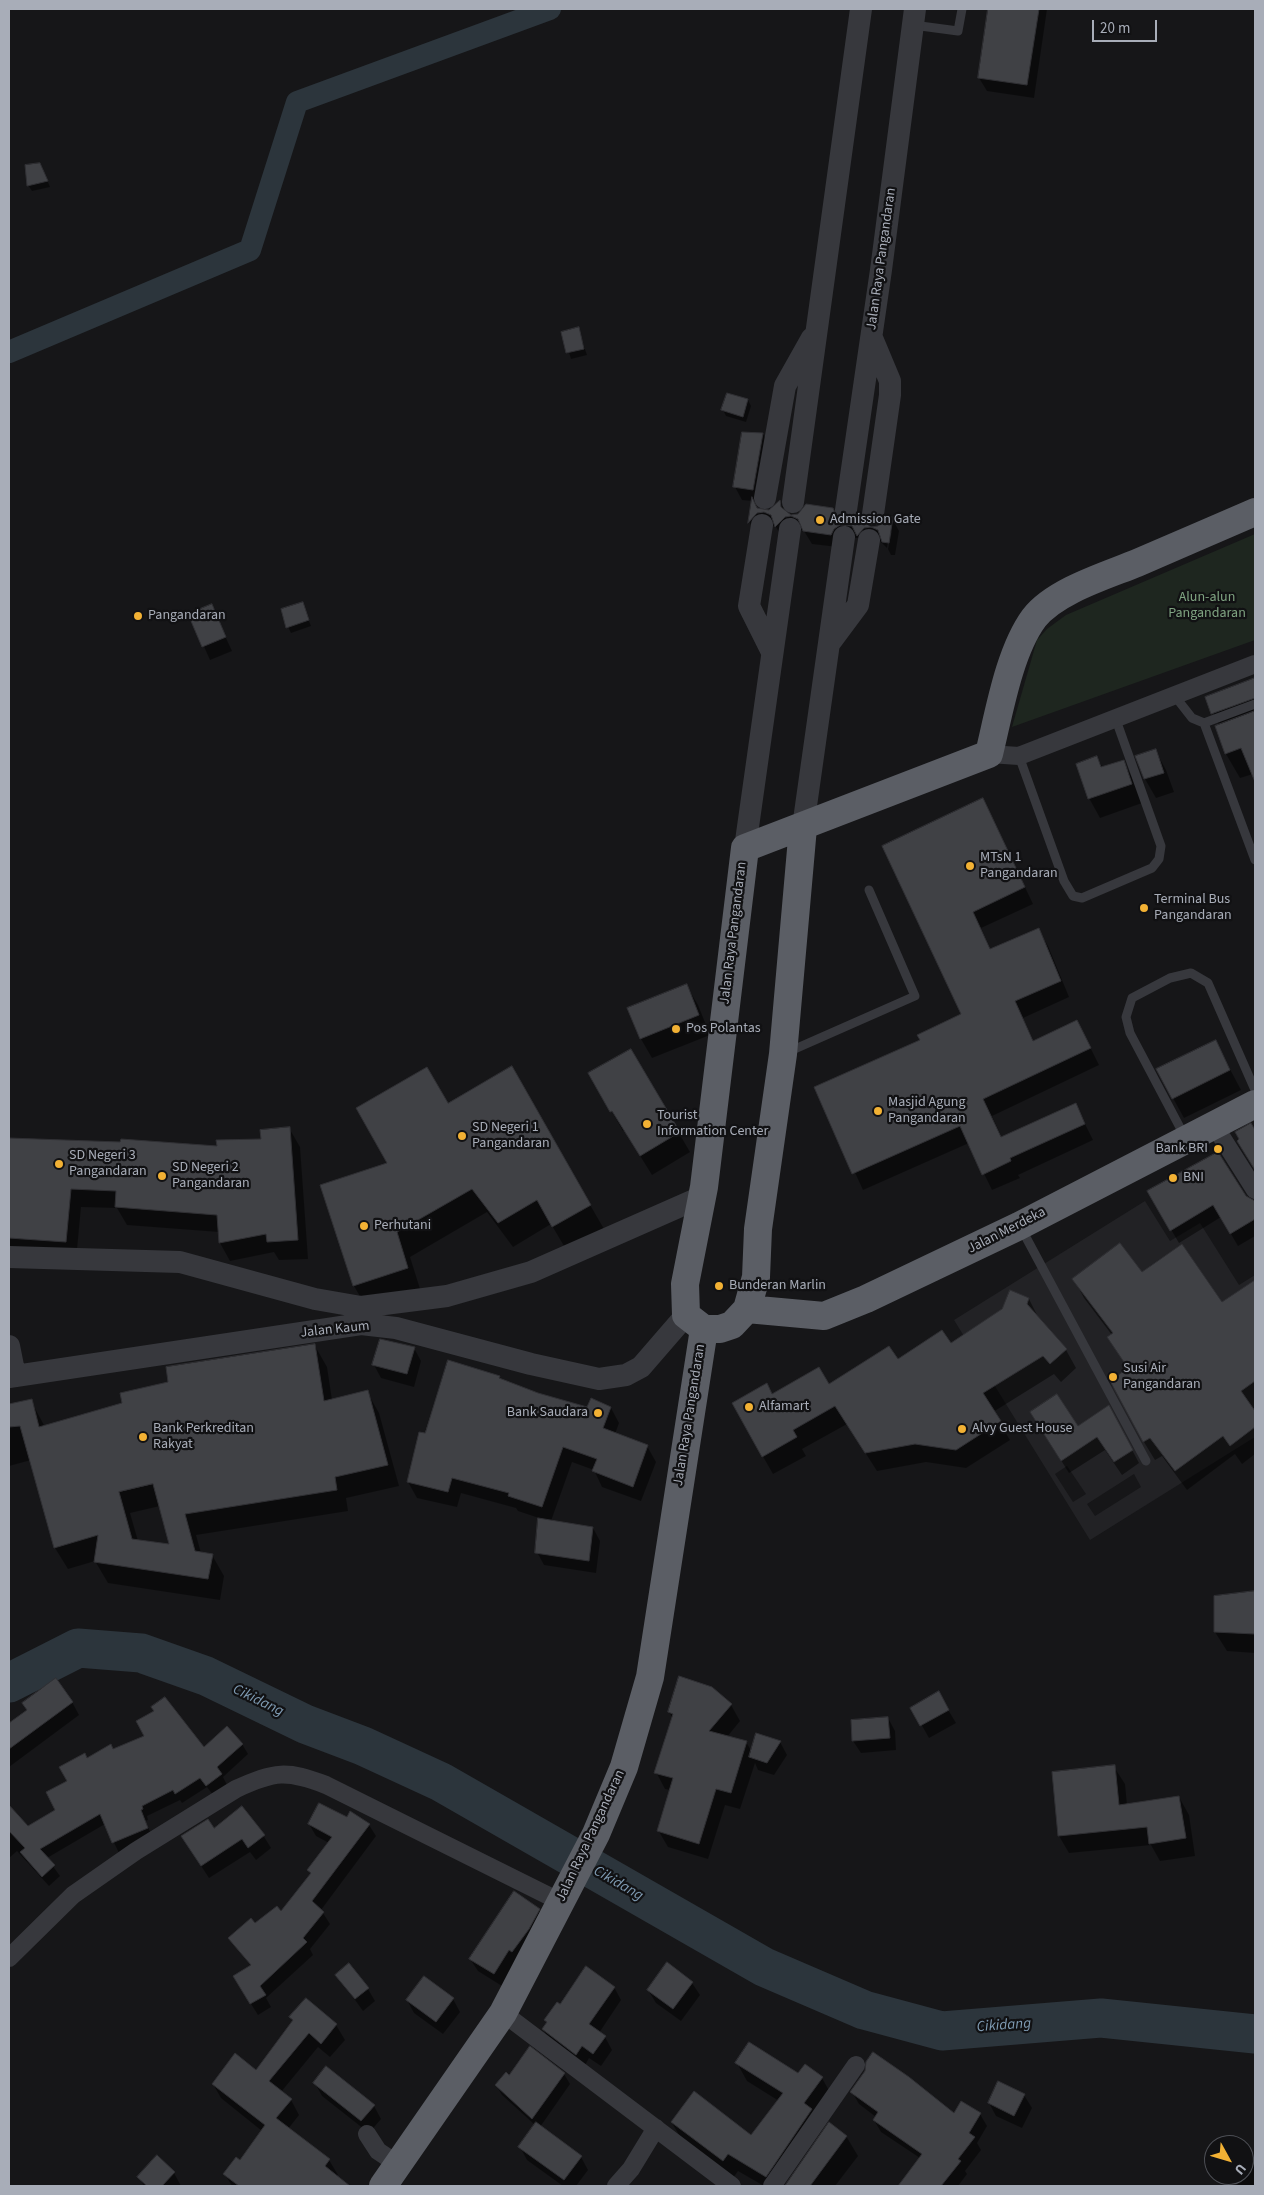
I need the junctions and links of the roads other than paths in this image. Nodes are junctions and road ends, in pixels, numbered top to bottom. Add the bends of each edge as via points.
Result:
1 (861, 9) edge
2 (962, 9) edge
3 (914, 17) edge
4 (816, 332) junction
5 (872, 337) junction
6 (765, 498) dead end
7 (793, 502) dead end
8 (846, 510) dead end
9 (1255, 512) edge
10 (873, 514) dead end
11 (762, 525) dead end
12 (790, 529) dead end
13 (844, 537) dead end
14 (869, 540) dead end
15 (828, 646) junction
16 (772, 652) junction
17 (1255, 664) edge
18 (1174, 694) junction
19 (1255, 704) edge
20 (1115, 717) junction
21 (1204, 723) junction
22 (989, 754) junction
23 (1019, 756) junction
24 (803, 827) junction
25 (745, 848) junction
26 (1255, 860) edge
27 (869, 890) dead end
28 (783, 1054) junction
29 (1255, 1090) edge
30 (1255, 1104) edge
31 (1214, 1125) junction
32 (1186, 1140) junction
33 (1255, 1190) edge
34 (702, 1197) junction
35 (1019, 1226) junction
36 (9, 1257) edge
37 (747, 1309) junction
38 (695, 1322) junction
39 (9, 1346) edge
40 (12, 1376) edge
41 (1146, 1461) dead end
42 (565, 1894) junction
43 (9, 1958) edge
44 (503, 2013) junction
45 (856, 2065) dead end
46 (656, 2128) junction
47 (367, 2134) dead end
48 (391, 2175) edge
49 (616, 2186) edge
50 (732, 2186) edge
51 (772, 2186) edge

1 - 4 street
2 - 3 lane via 958,31
3 - 5 street, Jalan Raya Pangandaran
4 - 6 street via 787,379
4 - 7 street
5 - 8 street, Jalan Raya Pangandaran
5 - 10 street via 890,381
9 - 22 highway via 1088,583 1042,610 1021,642 1006,683
11 - 16 street via 749,606
12 - 16 street, Jalan Raya Pangandaran
13 - 15 street
14 - 15 street via 858,605
15 - 24 street
16 - 25 street, Jalan Raya Pangandaran
17 - 18 street
18 - 20 street
18 - 21 lane via 1192,718
19 - 21 lane
20 - 23 street
20 - 23 lane via 1160,846 1159,859 1152,868 1082,898 1073,896 1064,881
21 - 26 lane
22 - 23 street
22 - 24 highway
24 - 25 highway
24 - 28 highway
25 - 34 highway, Jalan Raya Pangandaran
27 - 28 lane via 914,996
28 - 37 highway via 758,1229 756,1277
29 - 32 lane via 1208,984 1191,973 1170,978 1132,998 1126,1017 1130,1034
30 - 31 highway, Jalan Merdeka
31 - 32 highway, Jalan Merdeka
31 - 33 street
32 - 35 highway, Jalan Merdeka
34 - 36 street, Jalan Kaum via 531,1272 446,1296 360,1307 315,1299 180,1262
34 - 38 highway, Jalan Raya Pangandaran via 685,1284
35 - 37 highway, Jalan Merdeka via 874,1296 824,1316
35 - 41 lane
37 - 38 highway via 732,1325 720,1329
38 - 40 street, Jalan Kaum via 641,1367 626,1375 599,1379 396,1328 361,1324
38 - 42 highway, Jalan Raya Pangandaran via 650,1677 624,1767 596,1834
39 - 40 street, Jalan Kaum
42 - 43 street via 326,1785 301,1776 279,1774 236,1789 101,1875 47,1918
42 - 44 highway, Jalan Raya Pangandaran
44 - 46 street
44 - 48 highway, Jalan Raya Pangandaran
45 - 51 street
46 - 49 street via 631,2169
46 - 50 street
47 - 48 street

